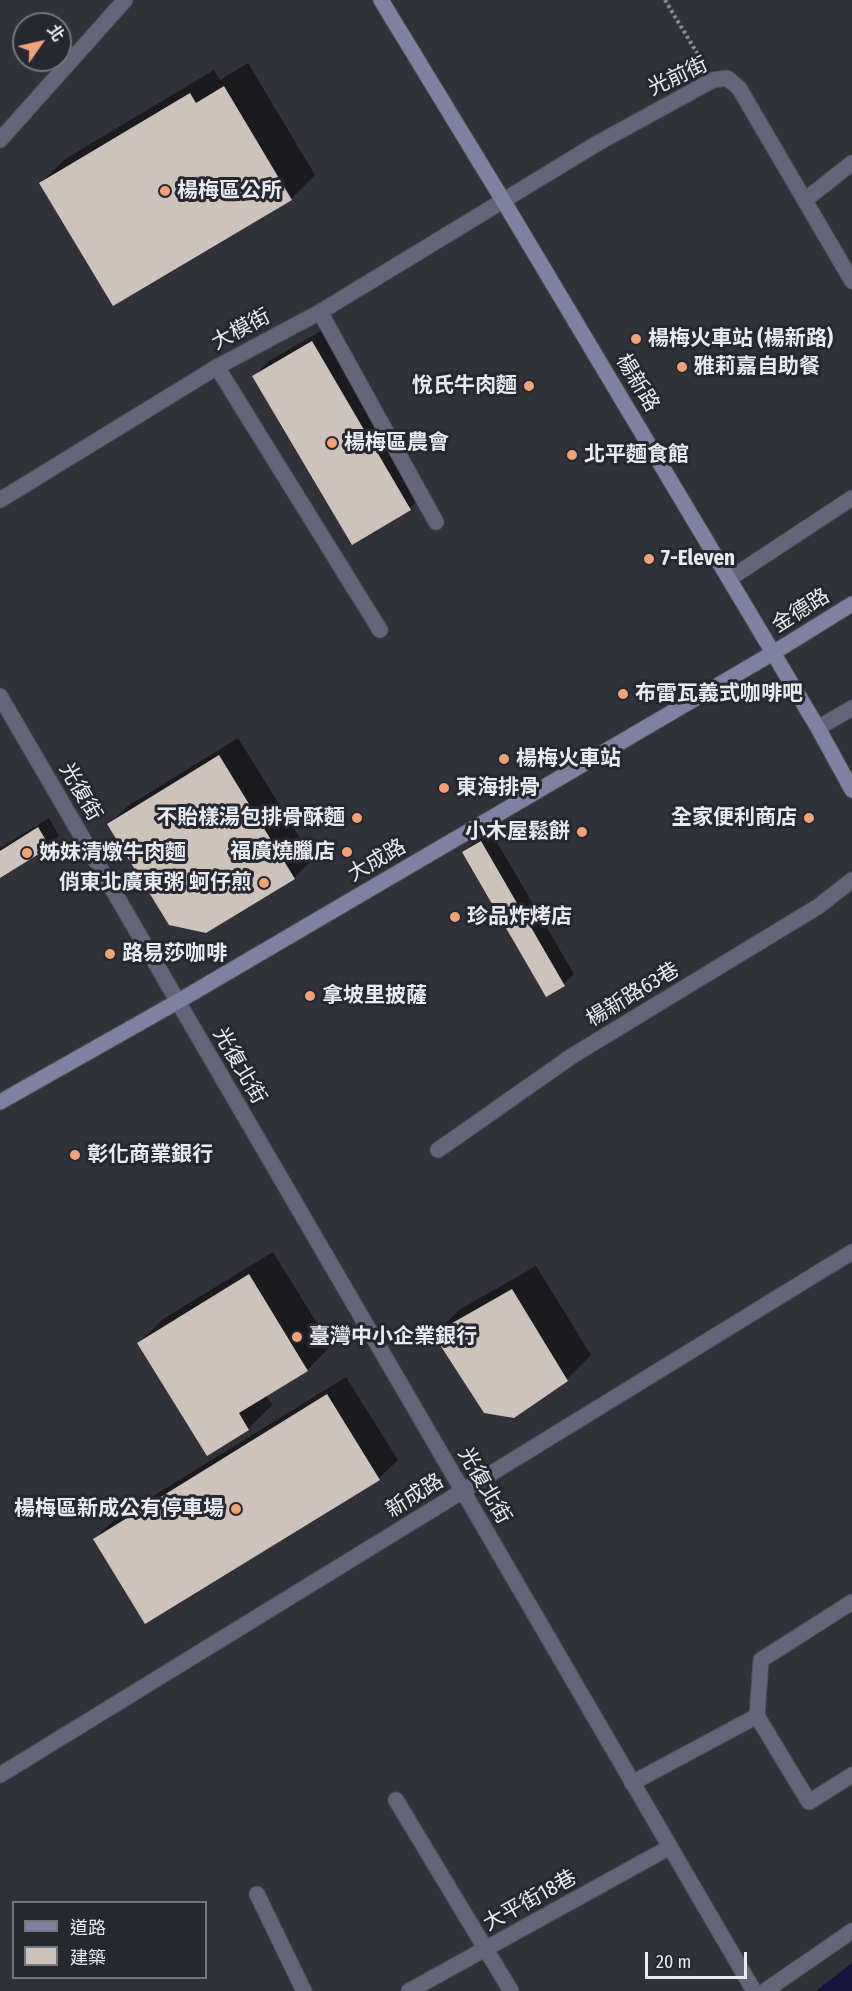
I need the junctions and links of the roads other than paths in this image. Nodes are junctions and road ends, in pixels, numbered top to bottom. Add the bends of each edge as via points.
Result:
1 (125, 0) edge
2 (381, 0) edge
3 (0, 140) edge
4 (852, 164) edge
5 (805, 200) junction
6 (504, 202) junction
7 (852, 281) edge
8 (320, 312) junction
9 (218, 367) junction
10 (852, 498) edge
11 (0, 500) edge
12 (436, 522) dead end
13 (729, 579) junction
14 (852, 604) edge
15 (380, 630) dead end
16 (773, 653) junction
17 (0, 696) edge
18 (852, 708) edge
19 (818, 728) junction
20 (852, 790) edge
21 (852, 880) edge
22 (177, 1002) junction
23 (0, 1102) edge
24 (438, 1150) dead end
25 (852, 1252) edge
26 (463, 1491) junction
27 (852, 1602) edge
28 (757, 1716) junction
29 (0, 1775) edge
30 (852, 1775) edge
31 (632, 1783) junction
32 (396, 1800) dead end
33 (670, 1847) junction
34 (257, 1894) dead end
35 (852, 1931) edge
36 (485, 1949) junction
37 (304, 1991) edge
38 (409, 1991) edge
39 (511, 1991) edge
40 (754, 1991) edge
41 (765, 1991) edge

1 - 3 street
2 - 6 main road, 楊新路
4 - 5 street
5 - 6 street, 光前街 via 739,88 727,78 713,80 598,143
5 - 7 street, 光前街
6 - 8 street, 大模街
6 - 13 main road, 楊新路
8 - 9 street, 大模街
8 - 12 street
9 - 11 street, 大模街
9 - 15 street
10 - 13 street
13 - 16 main road, 楊新路
14 - 16 main road, 金德路
16 - 19 main road, 楊新路
16 - 22 main road, 大成路
17 - 22 street, 光復街
18 - 19 street
19 - 20 main road, 楊新路
21 - 24 street, 楊新路63巷 via 819,906 572,1056
22 - 23 main road, 大成路
22 - 26 street, 光復北街
25 - 26 street, 新成路
26 - 29 street, 新成路
26 - 31 street, 光復北街
27 - 28 street via 761,1660
28 - 30 street via 809,1802
28 - 31 street
31 - 33 street, 光復北街
32 - 36 street
33 - 36 street, 大平街18巷
33 - 40 street, 光復北街
34 - 37 street
35 - 41 street
36 - 38 street, 大平街18巷
36 - 39 street

